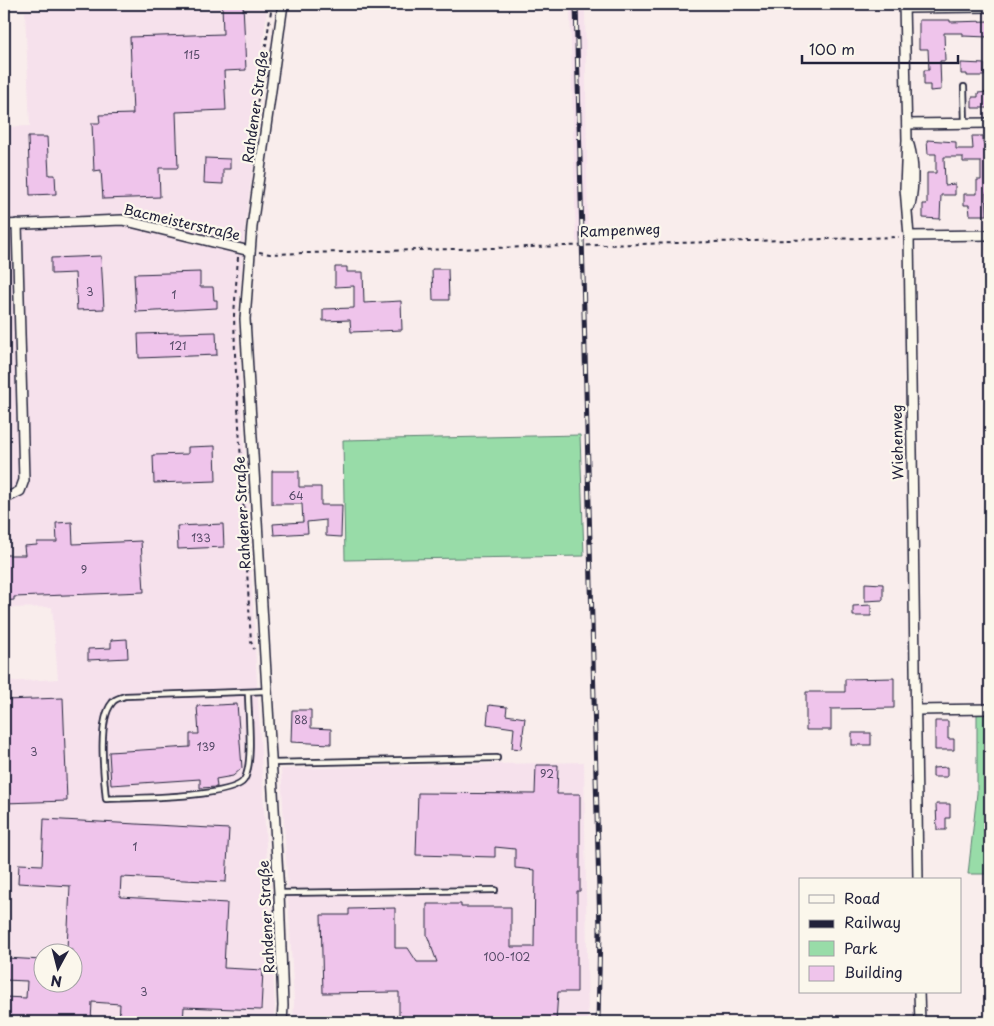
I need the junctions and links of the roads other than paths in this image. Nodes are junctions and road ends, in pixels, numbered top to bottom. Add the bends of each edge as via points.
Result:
1 (283, 4) edge
2 (904, 6) edge
3 (990, 7) edge
4 (964, 87) dead end
5 (965, 123) junction
6 (990, 123) edge
7 (907, 124) junction
8 (17, 224) junction
9 (4, 225) edge
10 (990, 235) edge
11 (909, 236) junction
12 (250, 251) junction
13 (4, 497) edge
14 (266, 691) junction
15 (248, 692) junction
16 (990, 709) edge
17 (916, 710) junction
18 (497, 758) dead end
19 (270, 763) junction
20 (918, 878) edge
21 (495, 890) dead end
22 (279, 893) junction
23 (919, 994) edge
24 (282, 1022) edge
25 (920, 1022) edge

1 - 12 street, Rahdener Straße
2 - 3 street
2 - 7 street
4 - 5 lane
5 - 6 street
5 - 7 street
7 - 11 street, Wiehenweg via 914,188 908,214
8 - 9 street, Bacmeisterstraße
8 - 12 street, Bacmeisterstraße via 122,220
8 - 13 street via 24,480 20,491
10 - 11 street
11 - 17 street, Wiehenweg
12 - 14 street, Rahdener Straße via 245,318
14 - 15 lane
14 - 19 street, Rahdener Straße
15 - 15 lane via 116,698 106,715 104,734 106,799 215,793 243,782 247,774 249,744
16 - 17 street
17 - 20 street, Wiehenweg
18 - 19 lane
19 - 22 street, Rahdener Straße
21 - 22 lane
22 - 24 street, Rahdener Straße
23 - 25 street

